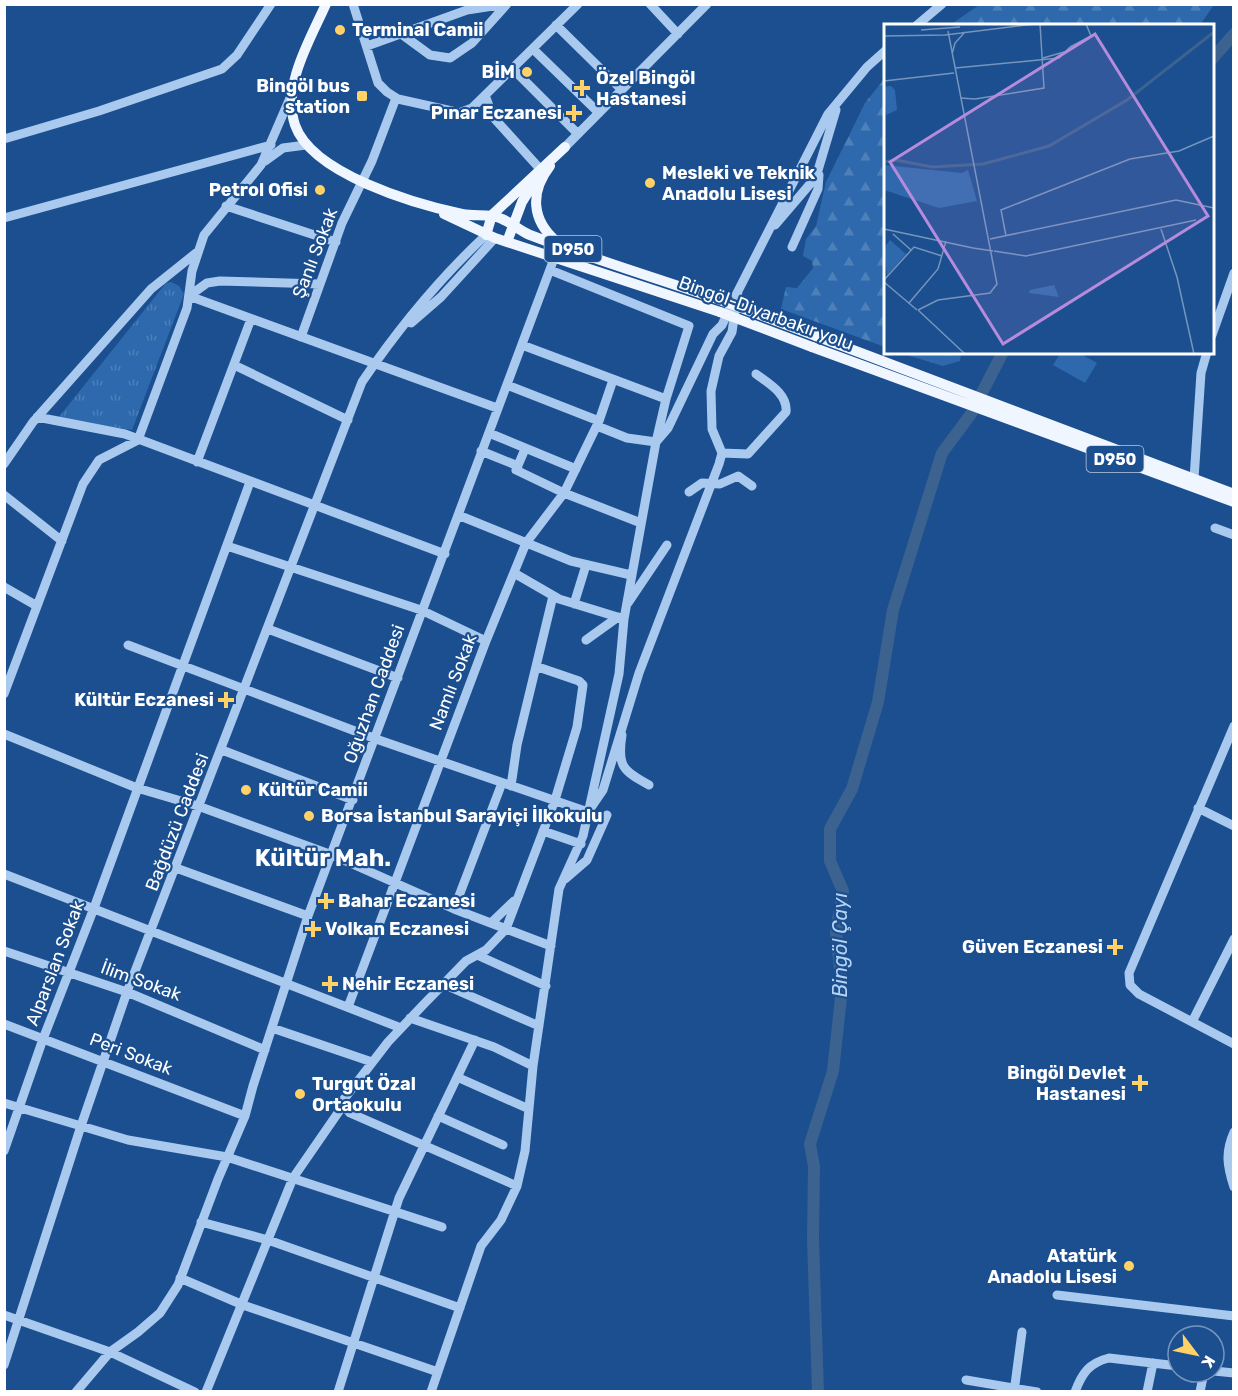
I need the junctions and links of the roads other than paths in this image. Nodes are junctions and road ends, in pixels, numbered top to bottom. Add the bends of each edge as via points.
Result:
1 (271, 4) edge
2 (326, 4) edge
3 (506, 4) edge
4 (578, 4) edge
5 (650, 4) edge
6 (707, 4) edge
7 (942, 4) edge
8 (354, 5) edge
9 (918, 24) edge
10 (556, 25) junction
11 (400, 33) junction
12 (678, 34) junction
13 (367, 46) junction
14 (533, 49) junction
15 (884, 51) edge
16 (514, 70) junction
17 (622, 90) junction
18 (292, 93) junction
19 (484, 95) junction
20 (396, 98) junction
21 (840, 99) junction
22 (599, 113) junction
23 (578, 134) junction
24 (4, 139) edge
25 (271, 144) junction
26 (306, 145) junction
27 (565, 147) junction
28 (261, 165) junction
29 (541, 170) junction
30 (818, 172) junction
31 (362, 181) junction
32 (422, 203) junction
33 (226, 206) junction
34 (492, 215) junction
35 (4, 218) edge
36 (514, 226) junction
37 (768, 233) junction
38 (490, 237) junction
39 (336, 242) junction
40 (507, 242) junction
41 (561, 245) junction
42 (792, 248) dead end
43 (196, 253) junction
44 (555, 256) junction
45 (550, 270) junction
46 (1233, 273) edge
47 (207, 283) junction
48 (320, 285) junction
49 (738, 291) junction
50 (189, 296) junction
51 (208, 303) junction
52 (722, 307) junction
53 (251, 319) junction
54 (1214, 329) edge
55 (301, 338) junction
56 (522, 345) junction
57 (1206, 354) edge
58 (374, 364) junction
59 (234, 365) junction
60 (756, 374) dead end
61 (613, 380) junction
62 (507, 385) junction
63 (666, 399) junction
64 (497, 408) junction
65 (997, 411) junction
66 (37, 417) junction
67 (348, 420) junction
68 (598, 424) junction
69 (489, 433) junction
70 (138, 440) junction
71 (656, 442) junction
72 (525, 449) junction
73 (481, 451) junction
74 (722, 453) junction
75 (197, 462) junction
76 (4, 464) edge
77 (518, 466) junction
78 (576, 470) junction
79 (1194, 479) junction
80 (250, 482) junction
81 (711, 482) junction
82 (752, 486) dead end
83 (689, 492) dead end
84 (564, 493) junction
85 (1233, 494) edge
86 (4, 495) edge
87 (1233, 502) edge
88 (315, 507) junction
89 (458, 516) junction
90 (641, 523) junction
91 (1215, 528) dead end
92 (1233, 535) edge
93 (62, 541) junction
94 (526, 543) junction
95 (667, 545) dead end
96 (227, 546) junction
97 (445, 554) junction
98 (586, 565) junction
99 (291, 569) junction
100 (514, 573) junction
101 (631, 575) junction
102 (4, 587) edge
103 (553, 596) junction
104 (574, 604) junction
105 (37, 606) junction
106 (626, 607) junction
107 (421, 610) junction
108 (621, 618) junction
109 (268, 629) junction
110 (586, 640) dead end
111 (486, 641) junction
112 (128, 645) dead end
113 (184, 667) junction
114 (538, 667) junction
115 (398, 678) junction
116 (245, 690) junction
117 (4, 694) edge
118 (626, 712) junction
119 (1233, 726) edge
120 (4, 734) edge
121 (376, 739) junction
122 (222, 750) junction
123 (440, 762) junction
124 (506, 784) junction
125 (649, 785) dead end
126 (137, 788) junction
127 (353, 800) junction
128 (555, 800) junction
129 (198, 806) junction
130 (1198, 808) junction
131 (588, 812) junction
132 (607, 815) dead end
133 (1233, 826) edge
134 (543, 831) junction
135 (580, 844) junction
136 (332, 855) junction
137 (176, 868) junction
138 (4, 874) edge
139 (394, 880) junction
140 (562, 880) junction
141 (515, 899) junction
142 (94, 908) junction
143 (454, 909) junction
144 (308, 916) junction
145 (492, 923) junction
146 (506, 929) junction
147 (152, 932) junction
148 (1233, 939) edge
149 (551, 946) junction
150 (4, 951) edge
151 (477, 955) junction
152 (68, 974) junction
153 (287, 982) junction
154 (445, 985) junction
155 (546, 986) junction
156 (127, 992) junction
157 (348, 1007) junction
158 (410, 1018) junction
159 (1192, 1022) junction
160 (4, 1024) edge
161 (539, 1026) junction
162 (272, 1028) junction
163 (401, 1028) junction
164 (43, 1039) junction
165 (475, 1040) junction
166 (1233, 1044) edge
167 (265, 1050) junction
168 (105, 1062) junction
169 (372, 1062) junction
170 (533, 1066) junction
171 (457, 1077) junction
172 (4, 1103) edge
173 (342, 1107) junction
174 (20, 1108) junction
175 (529, 1109) junction
176 (245, 1116) junction
177 (438, 1116) junction
178 (81, 1126) junction
179 (1233, 1132) edge
180 (503, 1145) dead end
181 (424, 1147) junction
182 (4, 1151) edge
183 (227, 1157) junction
184 (293, 1178) junction
185 (517, 1186) junction
186 (1233, 1187) edge
187 (394, 1213) junction
188 (201, 1222) junction
189 (442, 1227) dead end
190 (268, 1240) junction
191 (180, 1278) junction
192 (374, 1278) junction
193 (1057, 1295) dead end
194 (243, 1305) junction
195 (460, 1308) junction
196 (4, 1315) edge
197 (1233, 1316) edge
198 (19, 1320) junction
199 (1022, 1332) dead end
200 (354, 1343) junction
201 (110, 1352) junction
202 (1153, 1363) junction
203 (4, 1365) edge
204 (1166, 1365) edge
205 (438, 1372) junction
206 (966, 1380) dead end
207 (1014, 1390) edge
208 (76, 1392) edge
209 (195, 1392) edge
210 (206, 1392) edge
211 (338, 1392) edge
212 (431, 1392) edge
213 (1037, 1392) edge
214 (1075, 1392) edge
215 (1147, 1392) edge

1 - 24 street via 237,56 222,69
2 - 18 main road, Bingöl-Diyarbakır yolu / D950
3 - 11 street via 467,10
3 - 11 street via 472,43 450,58 430,55
4 - 10 street
5 - 12 street
6 - 12 street
7 - 9 street
8 - 13 street
10 - 14 street
10 - 17 street
11 - 13 street
12 - 17 street
13 - 20 street via 378,83
14 - 16 street
14 - 22 street
15 - 21 street
16 - 19 street
16 - 23 street
17 - 22 street
18 - 25 street
18 - 26 main road, Bingöl-Diyarbakır yolu / D950 via 294,119
19 - 20 street via 472,108 459,113
19 - 29 street via 493,117
20 - 31 street, Şanlı Sokak
21 - 30 street
21 - 37 street via 818,133
22 - 23 street
23 - 27 street
25 - 28 street
25 - 35 street
26 - 28 street via 283,148
26 - 31 main road, Bingöl-Diyarbakır yolu / D950 via 330,164
27 - 29 main road
27 - 36 main road via 528,190
27 - 41 main road via 544,175 534,203 548,235
28 - 33 street
29 - 34 main road
30 - 37 street
30 - 42 street via 818,189
31 - 32 main road, Bingöl-Diyarbakır yolu / D950
31 - 39 street, Şanlı Sokak
32 - 34 main road, Bingöl-Diyarbakır yolu / D950 via 465,214
32 - 38 main road, Bingöl-Diyarbakır yolu / D950
33 - 39 street
33 - 43 street
34 - 36 main road, Bingöl-Diyarbakır yolu / D950
34 - 38 main road
36 - 40 main road
36 - 41 main road, Bingöl-Diyarbakır yolu / D950
37 - 49 street
38 - 40 main road, Bingöl-Diyarbakır yolu / D950
38 - 58 street, Bağdüzü Caddesi via 457,262
39 - 48 street, Şanlı Sokak
40 - 44 main road, Bingöl-Diyarbakır yolu / D950
41 - 52 main road, Bingöl-Diyarbakır yolu / D950
43 - 50 street
43 - 66 street via 151,289
44 - 45 street, Oğuzhan Caddesi
44 - 52 main road, Bingöl-Diyarbakır yolu / D950
45 - 56 street, Oğuzhan Caddesi
45 - 63 street via 689,326
46 - 54 street
47 - 48 street via 220,280
47 - 50 street
47 - 51 street via 203,296
48 - 55 street, Şanlı Sokak
49 - 71 street via 668,428
49 - 74 street via 732,332 719,356 711,391 712,429
50 - 51 street
50 - 70 street
51 - 53 street
52 - 65 main road, Bingöl-Diyarbakır yolu / D950, bridge
53 - 55 street
53 - 59 street
55 - 58 street
56 - 61 street
56 - 62 street, Oğuzhan Caddesi
57 - 79 street via 1201,373
58 - 64 street
58 - 67 street, Bağdüzü Caddesi via 362,382
59 - 67 street
59 - 75 street
60 - 74 street via 786,402 786,412 748,454
61 - 63 street
61 - 68 street, Namlı Sokak
62 - 64 street, Oğuzhan Caddesi
62 - 68 street
63 - 71 street
64 - 69 street, Oğuzhan Caddesi
65 - 79 main road, Bingöl-Diyarbakır yolu / D950
65 - 87 main road, Bingöl-Diyarbakır yolu / D950
66 - 70 street
66 - 76 street
67 - 88 street, Bağdüzü Caddesi
68 - 71 street via 627,438
68 - 78 street, Namlı Sokak
69 - 72 street
69 - 73 street, Oğuzhan Caddesi
70 - 75 street
70 - 93 street via 114,450 91,470
71 - 90 street
72 - 77 street
72 - 78 street
73 - 77 street
73 - 89 street, Oğuzhan Caddesi
74 - 81 street
75 - 80 street
77 - 84 street via 516,470
78 - 84 street, Namlı Sokak
79 - 85 main road, Bingöl-Diyarbakır yolu / D950
80 - 88 street
80 - 96 street, Alparslan Sokak
81 - 82 street via 720,484 738,476
81 - 83 street
81 - 118 street
84 - 90 street
84 - 94 street, Namlı Sokak
86 - 93 street
88 - 97 street
88 - 99 street, Bağdüzü Caddesi
89 - 94 street
89 - 97 street, Oğuzhan Caddesi
90 - 101 street
91 - 92 street
93 - 105 street
94 - 98 street
94 - 100 street, Namlı Sokak
95 - 106 street
96 - 99 street
96 - 113 street, Alparslan Sokak
97 - 107 street, Oğuzhan Caddesi
98 - 101 street
98 - 104 street
99 - 107 street
99 - 109 street, Bağdüzü Caddesi
100 - 103 street
100 - 111 street, Namlı Sokak
101 - 106 street
102 - 105 street
103 - 104 street
103 - 114 street
104 - 108 street
105 - 117 street
106 - 108 street
107 - 111 street
107 - 115 street, Oğuzhan Caddesi
108 - 110 street
108 - 131 street via 619,674
109 - 115 street
109 - 116 street, Bağdüzü Caddesi
111 - 123 street, Namlı Sokak
112 - 113 street
113 - 116 street
113 - 126 street, Alparslan Sokak
114 - 124 street
114 - 128 street via 583,685 578,727
115 - 121 street, Oğuzhan Caddesi
116 - 121 street
116 - 122 street, Bağdüzü Caddesi
118 - 125 street via 620,760 623,769
118 - 131 street via 603,790
119 - 130 street
120 - 126 street
121 - 123 street
121 - 127 street, Oğuzhan Caddesi
122 - 127 street
122 - 129 street, Bağdüzü Caddesi
123 - 124 street
123 - 139 street, Namlı Sokak
124 - 128 street
124 - 143 street
126 - 129 street
126 - 142 street, Alparslan Sokak
127 - 136 street, Oğuzhan Caddesi
128 - 131 street
128 - 134 street
129 - 136 street
129 - 137 street, Bağdüzü Caddesi
130 - 133 street
130 - 159 street via 1129,974 1133,989
131 - 135 street
132 - 140 street via 587,860
134 - 135 street
134 - 141 street
135 - 140 street
136 - 139 street
136 - 144 street, Oğuzhan Caddesi
137 - 144 street
137 - 147 street, Bağdüzü Caddesi
138 - 142 street
139 - 143 street
139 - 157 street, Namlı Sokak
140 - 149 street
141 - 145 street
141 - 146 street
142 - 147 street
142 - 152 street, Alparslan Sokak
143 - 145 street
144 - 153 street, Oğuzhan Caddesi
145 - 146 street
146 - 149 street
146 - 151 street
147 - 153 street
147 - 156 street, Bağdüzü Caddesi
148 - 159 street
149 - 155 street
150 - 152 street, İlim Sokak
151 - 154 street via 466,961
151 - 155 street
152 - 156 street, İlim Sokak
152 - 164 street, Alparslan Sokak
153 - 157 street
153 - 162 street, Oğuzhan Caddesi
154 - 158 street
154 - 161 street
155 - 161 street
156 - 167 street, İlim Sokak
156 - 168 street, Bağdüzü Caddesi
157 - 163 street
158 - 163 street
158 - 165 street
159 - 166 street
160 - 164 street, Peri Sokak
161 - 170 street
162 - 167 street, Oğuzhan Caddesi
162 - 169 street
163 - 169 street
164 - 168 street, Peri Sokak
164 - 174 street, Alparslan Sokak
165 - 170 street
165 - 171 street
167 - 176 street, Oğuzhan Caddesi
168 - 176 street, Peri Sokak
168 - 178 street, Bağdüzü Caddesi
169 - 173 street via 345,1097
170 - 175 street
171 - 175 street
171 - 177 street
172 - 174 street
173 - 181 street
173 - 184 street
174 - 178 street
174 - 182 street, Alparslan Sokak
175 - 185 street
176 - 183 street, Oğuzhan Caddesi
177 - 180 street
177 - 181 street
178 - 183 street via 128,1140
178 - 198 street, Bağdüzü Caddesi
179 - 186 street via 1227,1147
181 - 185 street
181 - 187 street
183 - 184 street
183 - 188 street, Oğuzhan Caddesi
184 - 187 street
184 - 190 street
185 - 195 street via 501,1220 481,1246
187 - 189 street
187 - 192 street
188 - 190 street
188 - 191 street, Oğuzhan Caddesi
190 - 192 street
190 - 194 street
191 - 194 street
191 - 201 street, Oğuzhan Caddesi via 160,1313
192 - 195 street
192 - 200 street
193 - 197 street
194 - 200 street
194 - 210 street
195 - 205 street
196 - 198 street
198 - 201 street
198 - 203 street, Bağdüzü Caddesi
199 - 207 street
200 - 205 street
200 - 211 street
201 - 208 street, Oğuzhan Caddesi
201 - 209 street
202 - 204 street
202 - 214 street via 1109,1358 1098,1361 1083,1374
202 - 215 street
205 - 212 street
206 - 207 street
207 - 213 street

